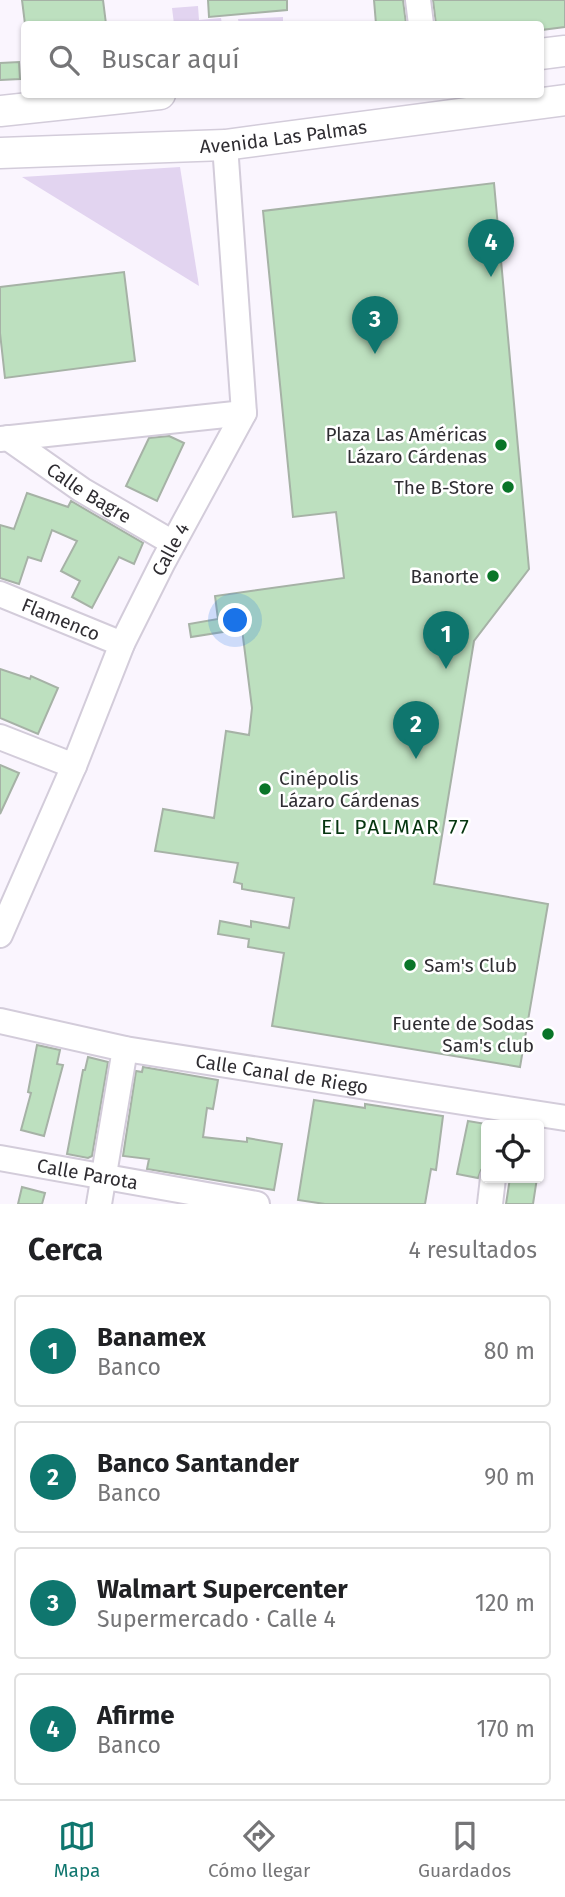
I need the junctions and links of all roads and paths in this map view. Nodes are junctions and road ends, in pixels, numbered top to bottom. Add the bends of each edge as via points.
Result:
1 (418, 0) edge
2 (421, 21) edge
3 (565, 51) edge
4 (544, 54) edge
5 (122, 98) edge
6 (565, 100) edge
7 (0, 111) edge
8 (225, 145) junction
9 (0, 153) edge
10 (244, 413) junction
11 (4, 438) edge
12 (173, 543) junction
13 (0, 594) edge
14 (122, 645) junction
15 (0, 737) edge
16 (74, 766) junction
17 (11, 882) edge
18 (0, 935) edge
19 (0, 1021) edge
20 (125, 1049) junction
21 (499, 1116) edge
22 (565, 1118) edge
23 (0, 1158) edge
24 (102, 1176) junction
25 (493, 1183) edge
26 (99, 1204) edge
27 (257, 1204) edge
28 (491, 1204) edge

1 - 2 street
3 - 4 main road
5 - 7 main road
6 - 8 main road, Avenida Las Palmas
8 - 9 main road, Avenida Las Palmas
8 - 10 street
10 - 11 street
10 - 12 street, Calle 4
11 - 12 street, Calle Bagre
12 - 14 street, Calle 4
13 - 14 street, Flamenco
14 - 16 street, Calle 4
15 - 16 street
16 - 17 street, Calle 4
17 - 18 street, Calle 4
19 - 20 street, Calle Canal de Riego
20 - 21 street, Calle Canal de Riego
20 - 24 street
21 - 22 street, Calle Canal de Riego
23 - 24 street, Calle Parota
24 - 26 street
24 - 27 street, Calle Parota
25 - 28 street

